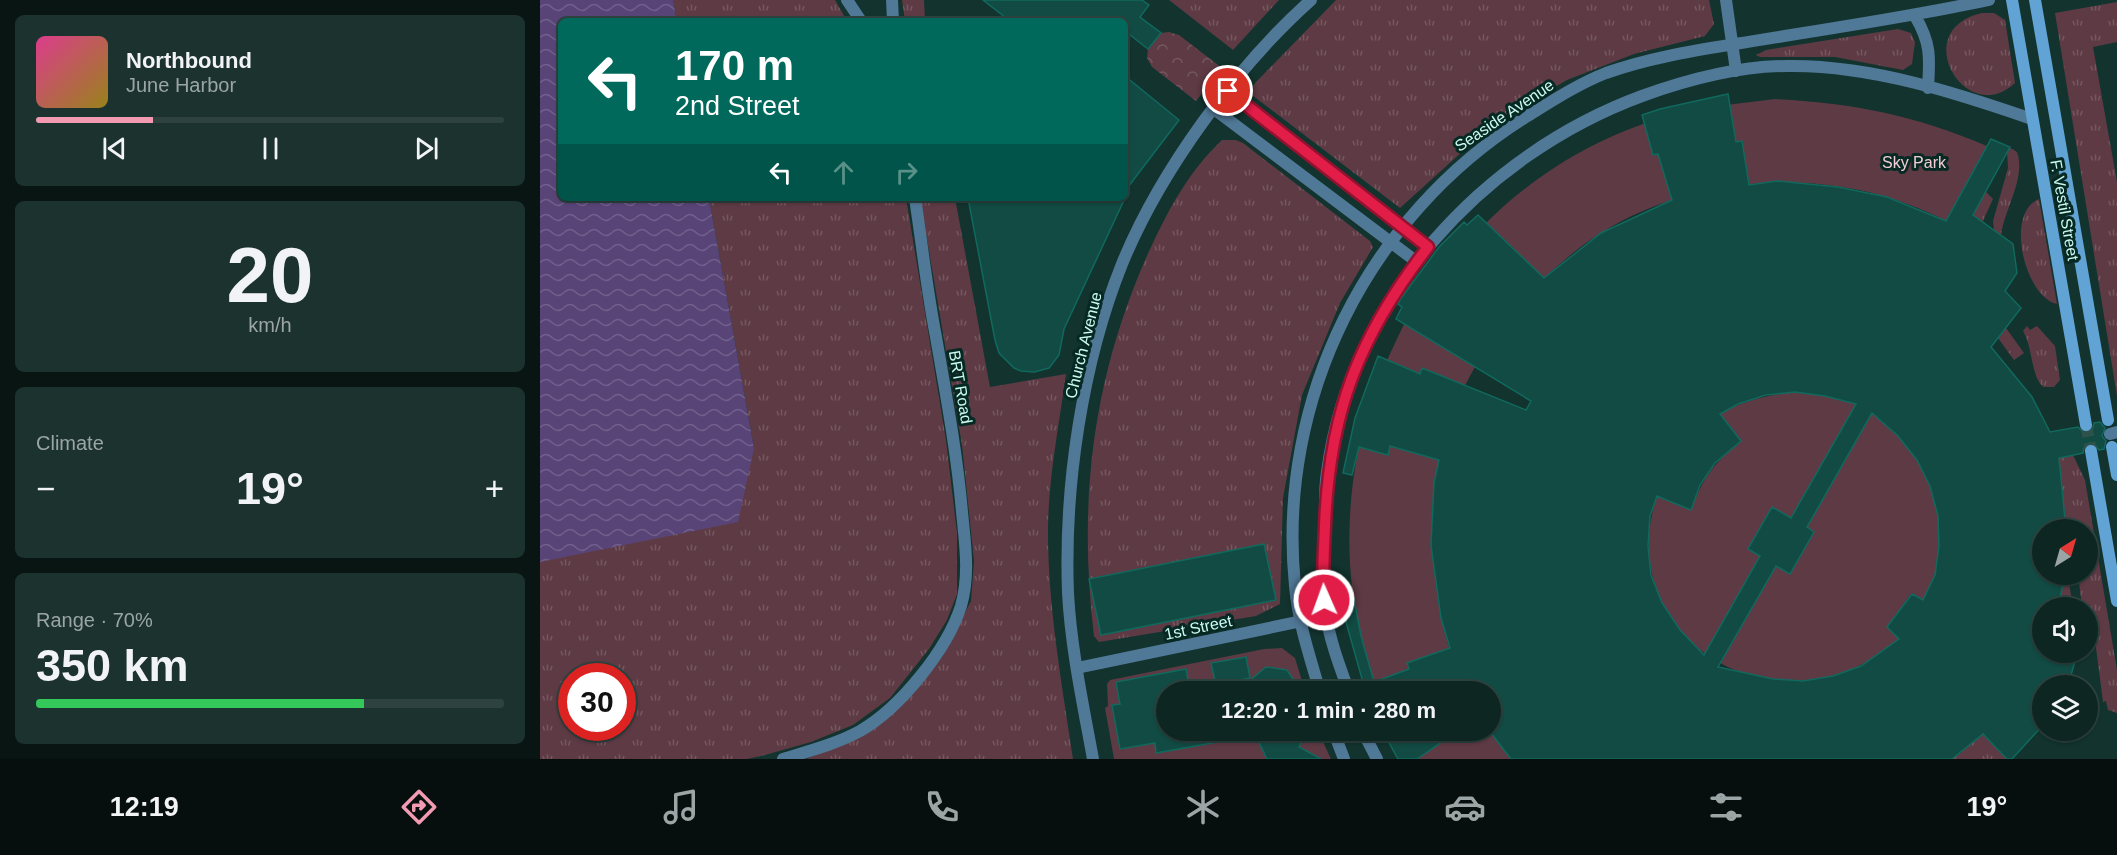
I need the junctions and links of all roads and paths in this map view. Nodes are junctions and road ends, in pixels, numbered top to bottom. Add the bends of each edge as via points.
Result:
1 (847, 0) edge
2 (892, 0) edge
3 (1311, 0) edge
4 (1726, 0) edge
5 (1989, 0) edge
6 (2012, 0) edge
7 (2035, 0) edge
8 (1915, 16) junction
9 (859, 18) edge
10 (893, 18) edge
11 (1733, 45) junction
12 (1736, 71) junction
13 (1928, 88) junction
14 (1228, 91) junction
15 (1214, 109) junction
16 (2032, 119) junction
17 (915, 201) edge
18 (1402, 227) junction
19 (1390, 242) junction
20 (1428, 247) junction
21 (1417, 262) junction
22 (2108, 420) dead end
23 (2086, 425) tunnel mouth
24 (2112, 447) dead end
25 (2091, 451) tunnel mouth
26 (2117, 475) edge
27 (2117, 602) edge
28 (1326, 616) junction
29 (1300, 622) junction
30 (1077, 668) junction
31 (1317, 681) edge
32 (1346, 681) edge
33 (1337, 741) edge
34 (1368, 741) edge
35 (783, 759) edge
36 (1093, 759) edge
37 (1344, 759) edge
38 (1377, 759) edge

1 - 9 street
2 - 10 street
3 - 14 street, Church Avenue via 1264,47
4 - 11 street
5 - 8 street, Seaside Avenue
6 - 16 main road, F. Vestil Street
7 - 22 main road, F. Vestil Street
8 - 11 street, Seaside Avenue
8 - 13 street via 1926,34 1931,54
11 - 12 street
11 - 18 street, Seaside Avenue via 1650,60 1562,94 1476,151 1447,176
12 - 13 street via 1792,66 1851,69
12 - 20 street via 1667,87 1567,129 1496,178
13 - 16 street
14 - 15 street, Church Avenue
14 - 18 street
15 - 19 street
15 - 30 street, Church Avenue via 1167,177 1137,231 1105,315 1091,367 1074,456 1068,541 1068,594
16 - 23 main road, F. Vestil Street
17 - 35 street, BRT Road via 957,459 966,582 948,633 912,685 880,716 834,744
18 - 19 street, Seaside Avenue
18 - 20 street
19 - 21 street
19 - 29 street, Seaside Avenue via 1348,308 1308,415 1294,501 1295,586
20 - 21 street
21 - 28 street via 1388,302 1362,351 1335,429 1327,473 1323,583
24 - 26 main road
25 - 27 main road
28 - 29 street, 1st Street
28 - 32 street
29 - 30 street, 1st Street
29 - 31 street, Seaside Avenue
30 - 36 street, Church Avenue
33 - 37 street
34 - 38 street

